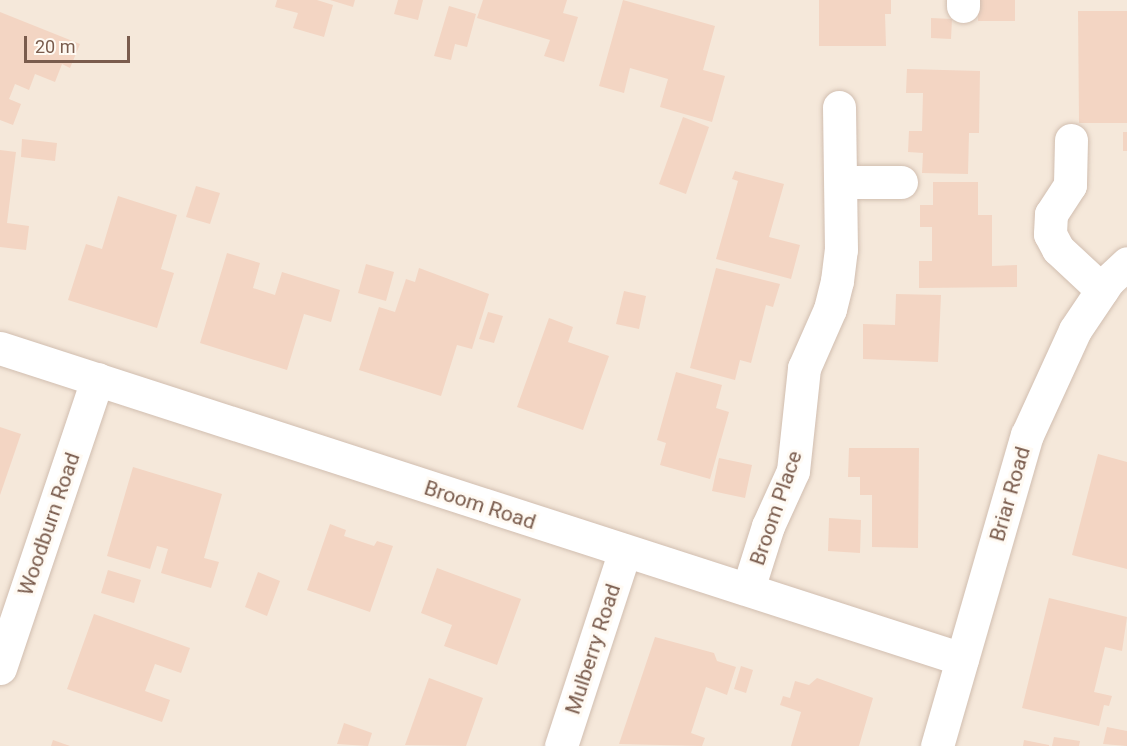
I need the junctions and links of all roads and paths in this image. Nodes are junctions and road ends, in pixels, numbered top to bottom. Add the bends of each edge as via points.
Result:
1 (839, 107) dead end
2 (1071, 140) dead end
3 (841, 182) junction
4 (901, 182) dead end
5 (1127, 263) edge
6 (1102, 290) junction
7 (0, 348) edge
8 (97, 380) junction
9 (624, 553) junction
10 (748, 589) junction
11 (962, 660) junction
12 (0, 668) edge
13 (561, 746) edge
14 (937, 746) edge

1 - 3 street, Broom Place
2 - 6 street via 1070,185 1051,214 1050,234 1058,249
3 - 4 street
3 - 10 street, Broom Place via 837,281 830,309 804,368 793,471 768,526
5 - 6 street, Briar Road
6 - 11 street, Briar Road via 1055,368 1027,435
7 - 8 street, Broom Road
8 - 9 street, Broom Road
8 - 12 street, Woodburn Road
9 - 10 street, Broom Road
9 - 13 street, Mulberry Road
10 - 11 street, Broom Road
11 - 14 street, Briar Road

